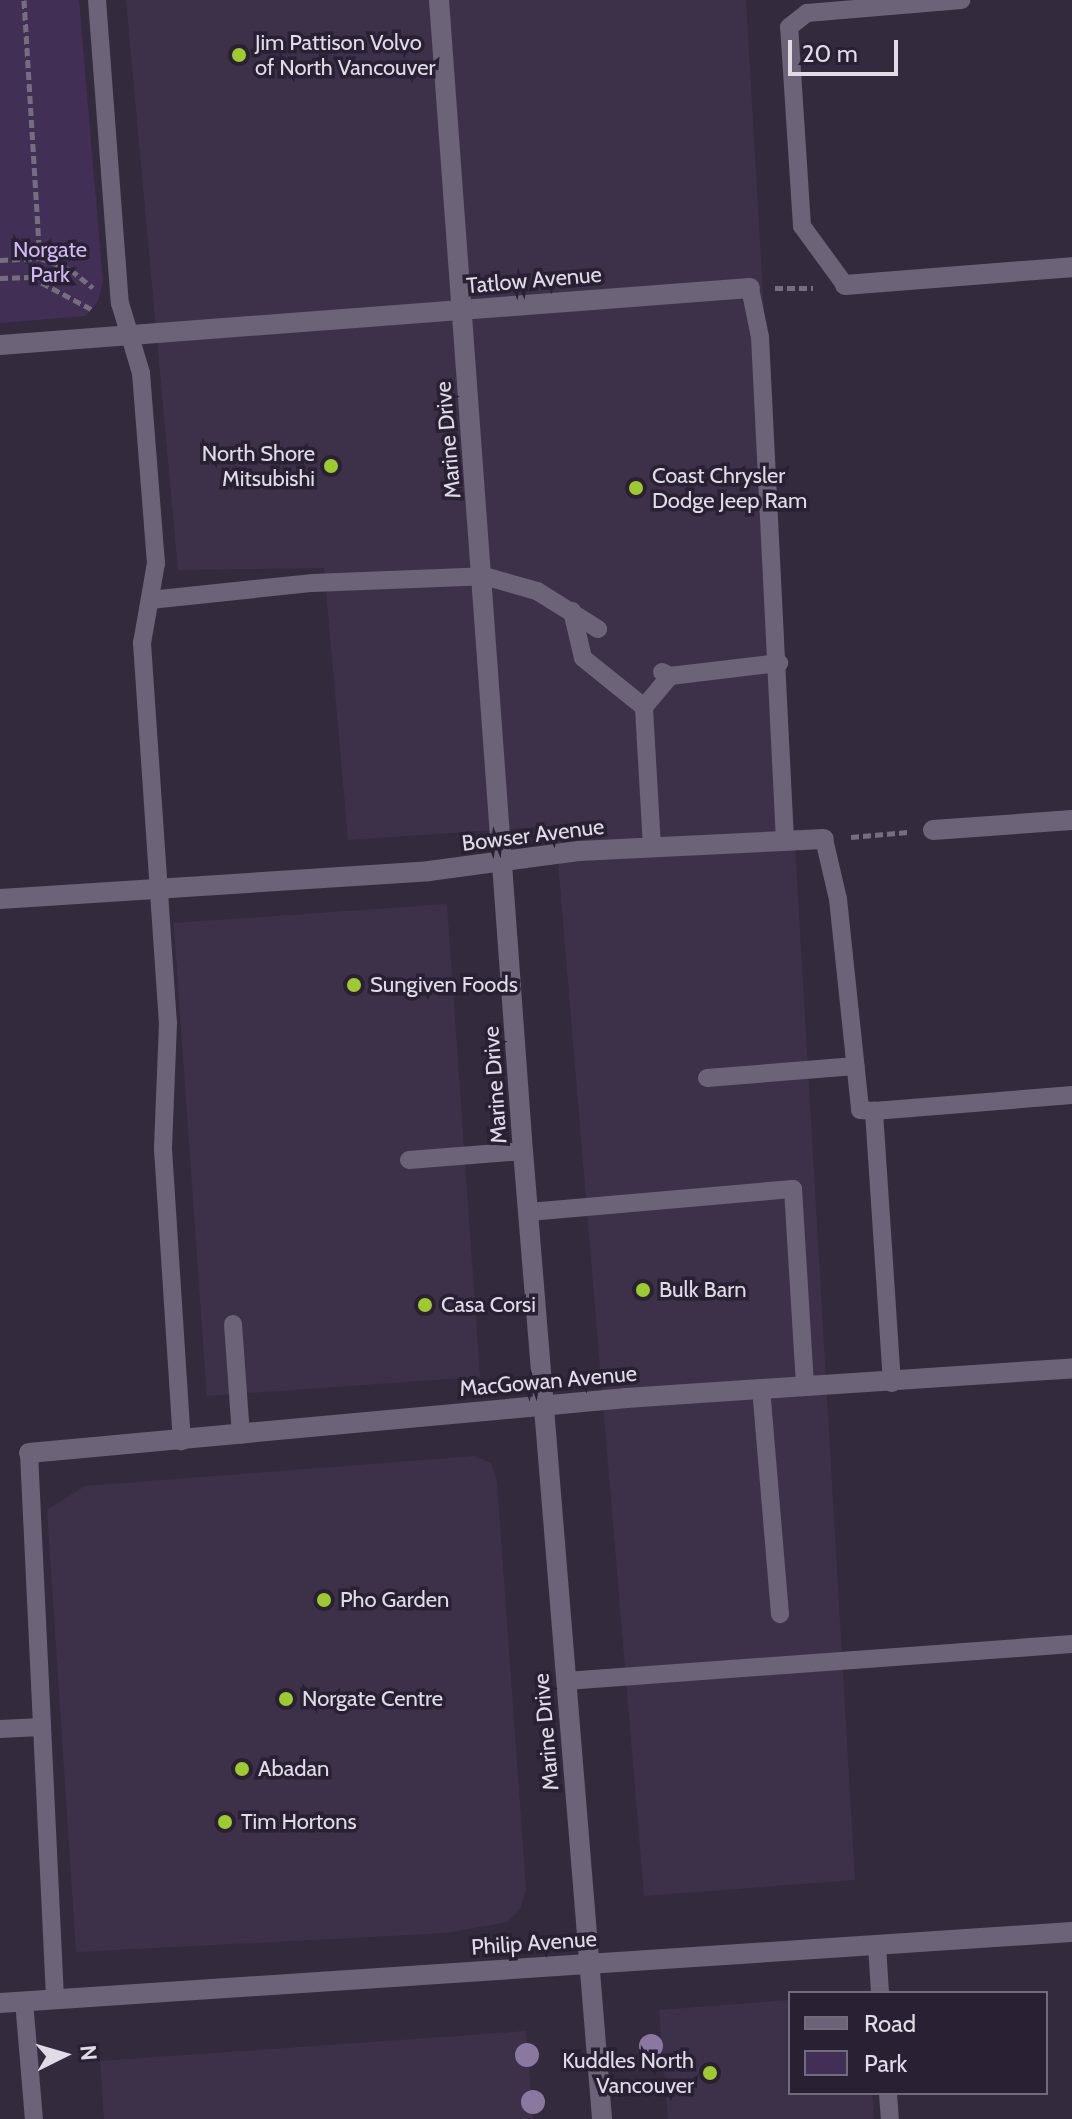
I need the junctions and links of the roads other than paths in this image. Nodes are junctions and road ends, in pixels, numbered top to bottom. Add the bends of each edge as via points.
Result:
1 (97, 0) edge
2 (439, 0) edge
3 (961, 0) edge
4 (1072, 267) edge
5 (845, 285) joint
6 (750, 288) joint
7 (461, 310) junction
8 (131, 335) junction
9 (0, 345) edge
10 (484, 576) junction
11 (150, 600) junction
12 (572, 611) junction
13 (598, 629) dead end
14 (779, 663) junction
15 (644, 707) junction
16 (1072, 820) edge
17 (933, 830) road end
18 (824, 839) joint
19 (785, 841) junction
20 (652, 847) junction
21 (503, 862) junction
22 (157, 885) junction
23 (0, 899) edge
24 (856, 1066) junction
25 (707, 1078) dead end
26 (1072, 1095) edge
27 (874, 1111) junction
28 (523, 1151) junction
29 (409, 1160) dead end
30 (529, 1212) junction
31 (233, 1324) dead end
32 (1072, 1368) edge
33 (892, 1383) junction
34 (805, 1385) junction
35 (761, 1388) junction
36 (544, 1406) junction
37 (241, 1435) junction
38 (182, 1441) junction
39 (29, 1453) joint
40 (780, 1614) dead end
41 (1072, 1644) edge
42 (566, 1681) junction
43 (41, 1727) junction
44 (0, 1729) edge
45 (1072, 1932) edge
46 (877, 1945) junction
47 (590, 1964) junction
48 (880, 1991) edge
49 (55, 1999) junction
50 (24, 2001) junction
51 (0, 2003) edge
52 (888, 2095) edge
53 (34, 2119) edge
54 (602, 2119) edge
55 (890, 2119) edge

1 - 8 lane via 119,288
2 - 7 street, Marine Drive
3 - 5 lane via 807,13 789,27 802,226
4 - 5 street
6 - 7 street, Tatlow Avenue
6 - 14 lane via 760,337
7 - 8 street, Tatlow Avenue
7 - 10 street, Marine Drive
8 - 9 street, Tatlow Avenue
8 - 11 lane via 141,373 156,563
10 - 11 lane via 313,583
10 - 12 lane via 537,591
10 - 21 street, Marine Drive
11 - 22 lane via 142,643
12 - 13 lane
12 - 15 lane via 583,658
14 - 15 lane via 666,674
14 - 19 lane
15 - 20 lane
16 - 17 street
18 - 19 street, Bowser Avenue
18 - 24 lane via 838,899
19 - 20 street, Bowser Avenue
20 - 21 street, Bowser Avenue
21 - 22 street, Bowser Avenue via 429,871
21 - 28 street, Marine Drive
22 - 23 street, Bowser Avenue
22 - 38 lane via 168,1023 163,1149
24 - 25 lane
24 - 27 lane via 860,1110
26 - 27 lane
27 - 33 lane
28 - 29 lane
28 - 30 street, Marine Drive
30 - 34 lane via 793,1189
30 - 36 street, Marine Drive
31 - 37 lane
32 - 33 street, MacGowan Avenue
33 - 34 street, MacGowan Avenue
34 - 35 street, MacGowan Avenue
35 - 36 street, MacGowan Avenue
35 - 40 lane
36 - 37 street, MacGowan Avenue
36 - 42 street, Marine Drive
37 - 38 street, MacGowan Avenue
38 - 39 street, MacGowan Avenue
39 - 43 lane
41 - 42 lane
42 - 47 street, Marine Drive
43 - 44 lane
43 - 49 lane
45 - 46 street, Philip Avenue
46 - 47 street, Philip Avenue
46 - 48 lane
47 - 49 street, Philip Avenue
47 - 54 street, Marine Drive
49 - 50 street, Philip Avenue
50 - 51 street, Philip Avenue
50 - 53 lane
52 - 55 lane

